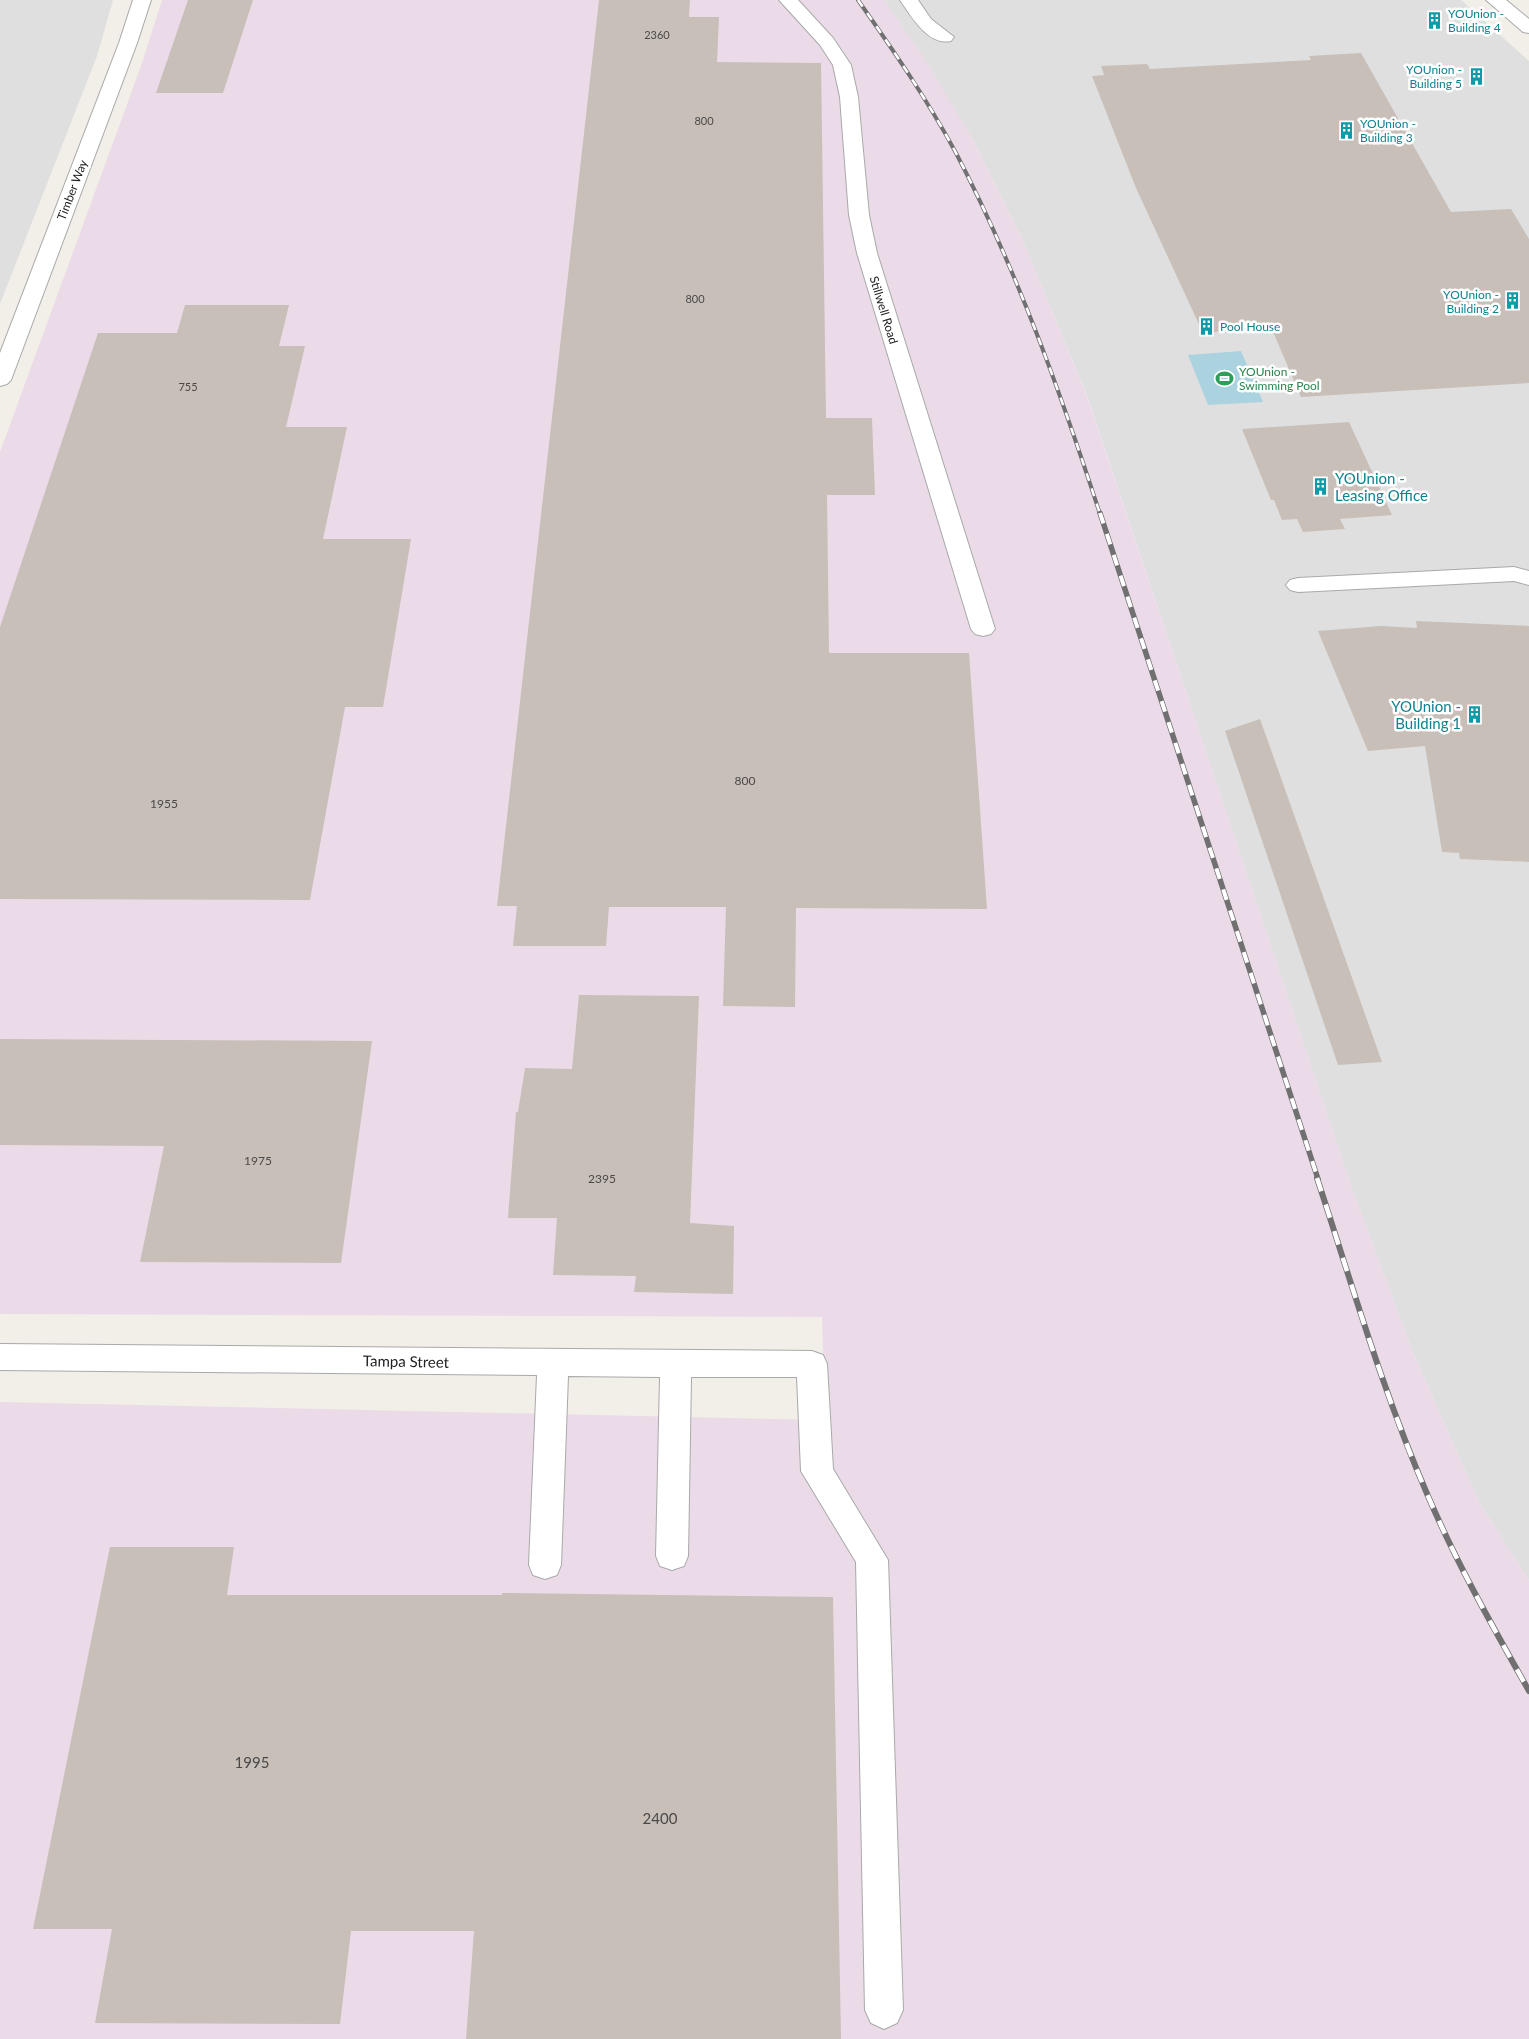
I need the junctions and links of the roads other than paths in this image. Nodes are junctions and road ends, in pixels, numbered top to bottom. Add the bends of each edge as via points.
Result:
1 (142, 0) edge
2 (788, 0) edge
3 (909, 0) edge
4 (1495, 0) edge
5 (1529, 28) edge
6 (945, 37) dead end
7 (0, 380) edge
8 (1529, 578) edge
9 (1298, 584) dead end
10 (983, 629) dead end
11 (0, 1357) edge
12 (553, 1363) junction
13 (676, 1364) junction
14 (672, 1556) dead end
15 (545, 1565) dead end
16 (884, 2010) dead end

1 - 7 street, Timber Way
2 - 10 street, Stillwell Road via 842,65 849,97 859,214 867,253
3 - 6 street via 925,23
4 - 5 street
8 - 9 street via 1514,574
11 - 12 street, Tampa Street
12 - 13 street, Tampa Street
12 - 15 street
13 - 14 street
13 - 16 street, Tampa Street via 812,1364 817,1471 872,1560

